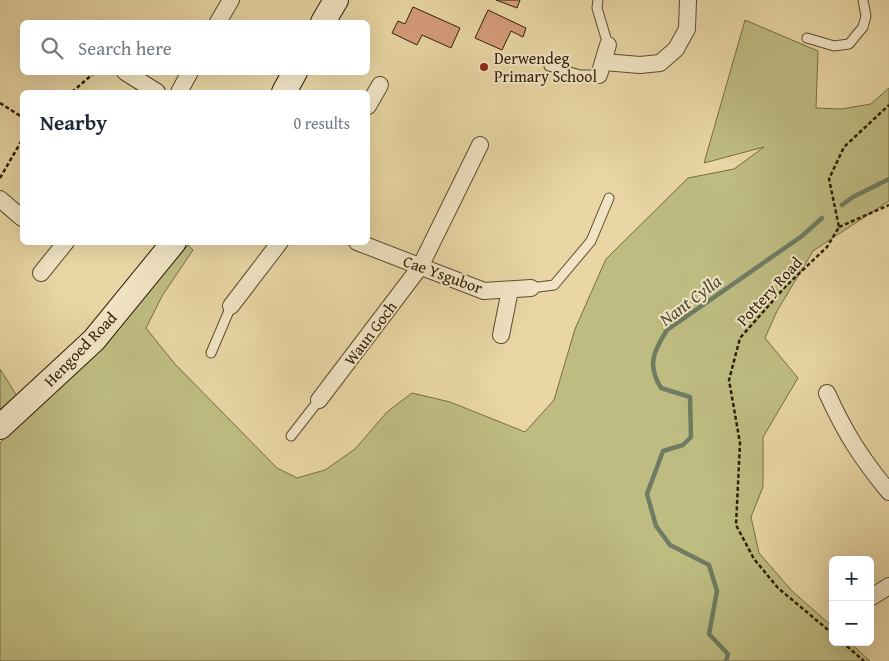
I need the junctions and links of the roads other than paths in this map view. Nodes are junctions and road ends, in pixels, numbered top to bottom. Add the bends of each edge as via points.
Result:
1 (231, 0) edge
2 (598, 0) edge
3 (688, 0) edge
4 (863, 0) edge
5 (219, 20) edge
6 (807, 38) dead end
7 (608, 45) joint
8 (550, 66) dead end
9 (601, 68) junction
10 (130, 75) edge
11 (188, 75) edge
12 (293, 75) edge
13 (380, 85) dead end
14 (154, 90) edge
15 (180, 90) edge
16 (285, 90) edge
17 (370, 102) edge
18 (480, 145) dead end
19 (609, 198) dead end
20 (0, 199) edge
21 (20, 216) edge
22 (60, 245) edge
23 (172, 245) edge
24 (278, 245) edge
25 (365, 245) edge
26 (420, 267) junction
27 (41, 273) dead end
28 (531, 288) joint
29 (510, 290) junction
30 (231, 306) joint
31 (501, 334) dead end
32 (210, 352) dead end
33 (827, 393) dead end
34 (319, 400) joint
35 (0, 427) edge
36 (291, 436) dead end
37 (889, 492) edge
38 (889, 586) edge
39 (874, 595) edge

1 - 5 street
2 - 7 lane via 597,8
3 - 9 street via 687,29 676,49 660,62
4 - 6 lane via 866,16 863,27 848,44 834,46
7 - 9 street
8 - 9 lane via 580,75
10 - 14 street
11 - 15 street
12 - 16 street
13 - 17 street
18 - 26 street, Waun Goch
19 - 28 lane via 591,241 554,285
20 - 21 street
22 - 27 street
23 - 35 street, Hengoed Road via 94,340
24 - 30 street
25 - 26 street, Cae Ysgubor
26 - 29 street, Cae Ysgubor via 484,291
26 - 34 street, Waun Goch
28 - 29 street, Cae Ysgubor
29 - 31 street
30 - 32 lane
33 - 37 street via 861,458
34 - 36 lane
38 - 39 street

